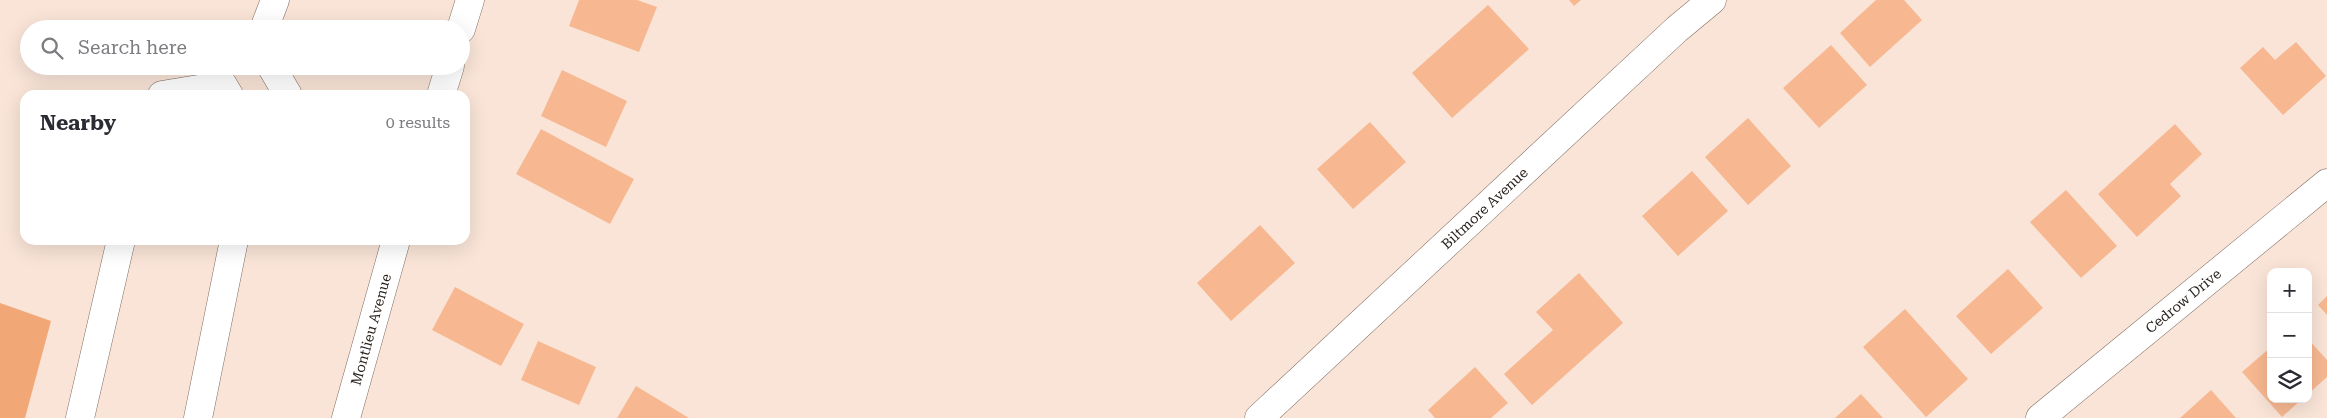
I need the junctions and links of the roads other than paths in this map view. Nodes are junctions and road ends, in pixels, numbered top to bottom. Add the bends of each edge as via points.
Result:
1 (275, 0) edge
2 (470, 0) edge
3 (1712, 0) edge
4 (267, 20) edge
5 (464, 20) edge
6 (276, 75) edge
7 (447, 75) edge
8 (192, 90) edge
9 (226, 90) edge
10 (285, 90) edge
11 (443, 90) edge
12 (2327, 183) edge
13 (120, 245) edge
14 (233, 245) edge
15 (395, 245) edge
16 (347, 417) edge
17 (80, 418) edge
18 (198, 418) edge
19 (1259, 418) edge
20 (2040, 418) edge

1 - 4 street
2 - 5 street
3 - 19 street, Biltmore Avenue via 1662,42
6 - 10 street
7 - 11 street
8 - 9 street via 223,85
12 - 20 street, Cedrow Drive
13 - 17 street
14 - 18 street
15 - 16 street, Montlieu Avenue

